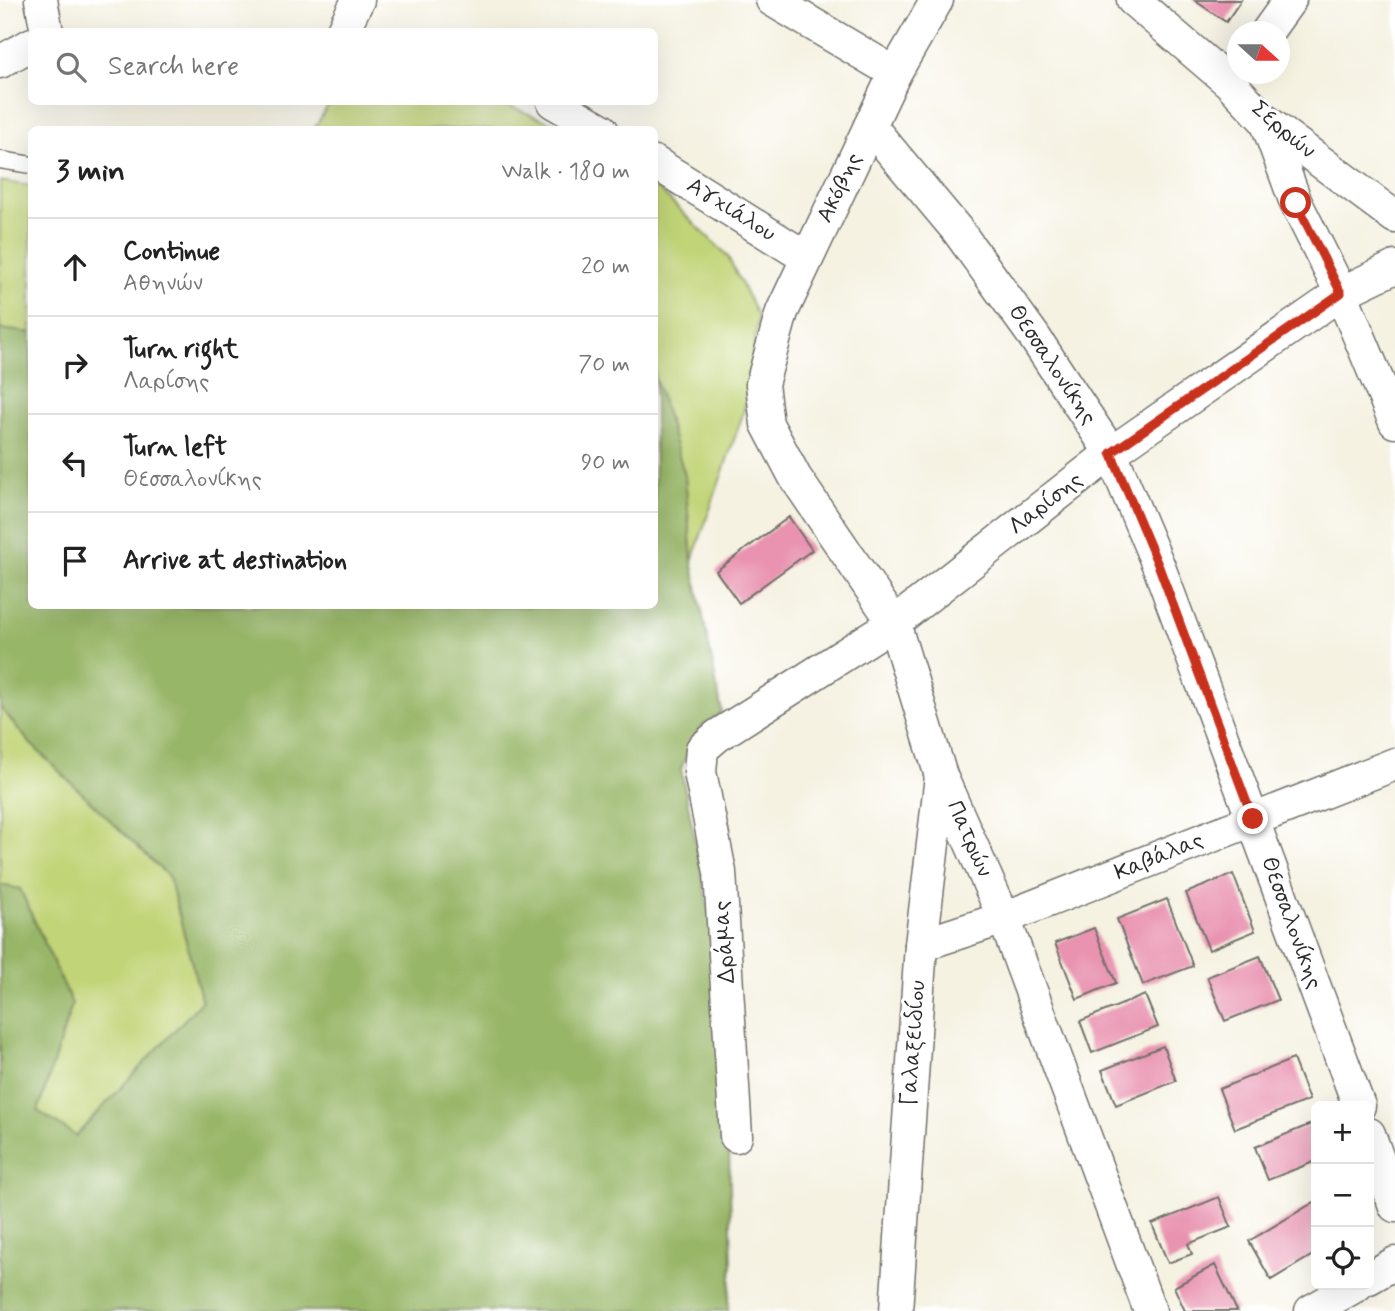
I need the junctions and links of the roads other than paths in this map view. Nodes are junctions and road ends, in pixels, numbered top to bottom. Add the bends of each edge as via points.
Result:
1 (41, 0) edge
2 (358, 0) edge
3 (772, 0) edge
4 (937, 0) edge
5 (1133, 0) edge
6 (1290, 0) edge
7 (1275, 21) edge
8 (46, 28) edge
9 (344, 28) edge
10 (28, 46) edge
11 (0, 62) edge
12 (895, 73) junction
13 (1227, 73) edge
14 (1238, 84) edge
15 (558, 105) edge
16 (1266, 121) junction
17 (595, 126) edge
18 (870, 126) junction
19 (0, 160) edge
20 (28, 164) edge
21 (658, 165) edge
22 (1395, 217) edge
23 (807, 258) junction
24 (1395, 267) edge
25 (1341, 293) junction
26 (762, 384) joint
27 (1395, 422) edge
28 (1111, 453) junction
29 (894, 623) junction
30 (702, 749) joint
31 (1395, 764) edge
32 (942, 776) junction
33 (1253, 819) junction
34 (1004, 918) junction
35 (921, 945) junction
36 (1357, 1101) edge
37 (736, 1136) dead end
38 (1374, 1148) edge
39 (1395, 1206) edge
40 (1395, 1264) edge
41 (1374, 1275) edge
42 (1348, 1290) edge
43 (896, 1311) edge
44 (1150, 1311) edge
45 (1311, 1311) edge

1 - 8 street
2 - 9 street
3 - 12 street
4 - 12 street, Ακόβης
5 - 13 street, Σερρών
6 - 7 street
10 - 11 street
12 - 18 street, Ακόβης
14 - 16 street, Σερρών
15 - 17 street
16 - 22 street, Σερρών
16 - 25 street via 1296,203
18 - 23 street, Ακόβης
18 - 28 street, Θεσσαλονίκης via 958,231
19 - 20 lane
21 - 23 street, Αγχιάλου
23 - 26 street, Ακόβης via 782,312
24 - 25 street, Λαρίσης
25 - 27 street
25 - 28 street, Λαρίσης
26 - 29 street, Πατρών via 767,424 795,477
28 - 29 street, Λαρίσης
28 - 33 street, Θεσσαλονίκης via 1159,567
29 - 30 street, Λαρίσης
29 - 32 street, Πατρών
30 - 37 street, Δράμας via 700,772 720,872
31 - 33 street, Καβάλας
32 - 34 street, Πατρών
32 - 35 street, Γαλαξειδίου
33 - 34 street, Καβάλας
33 - 36 street, Θεσσαλονίκης
34 - 35 street, Καβάλας
34 - 44 street, Πατρών
35 - 43 street, Γαλαξειδίου
38 - 39 street
40 - 41 street
42 - 45 street

